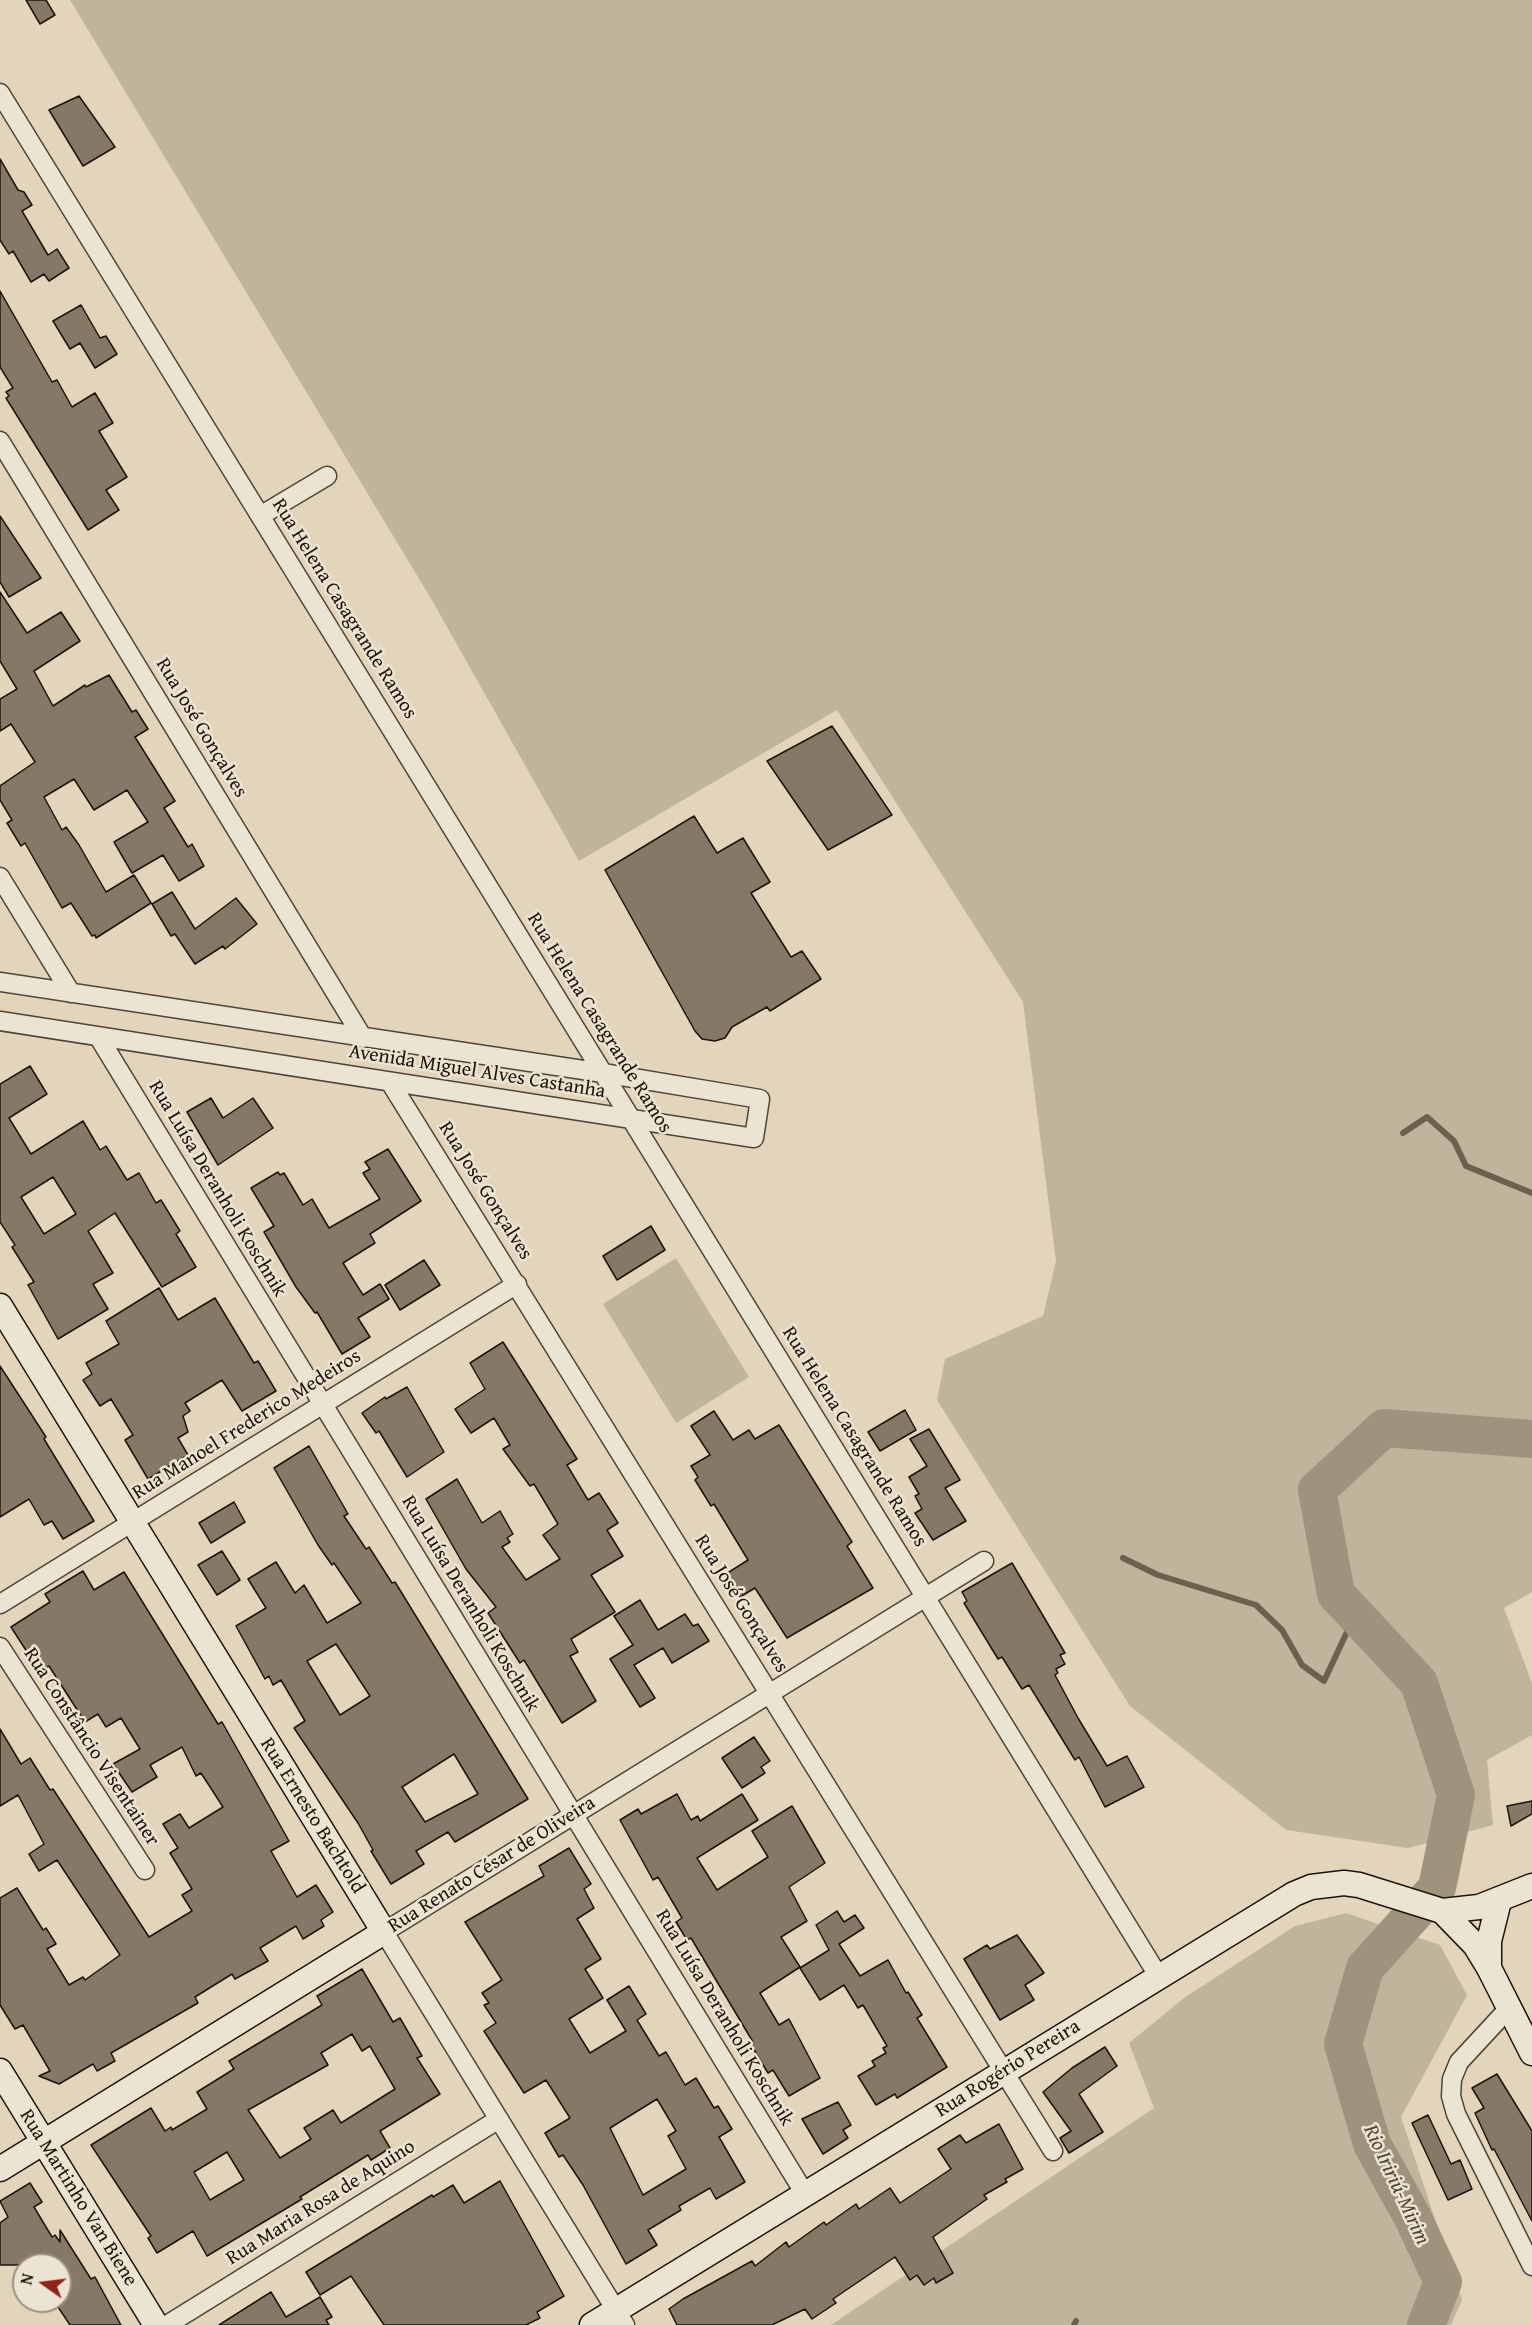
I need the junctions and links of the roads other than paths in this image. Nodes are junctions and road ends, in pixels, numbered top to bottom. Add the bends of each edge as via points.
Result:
1 (0, 93) edge
2 (0, 441) edge
3 (327, 476) dead end
4 (260, 516) junction
5 (0, 877) edge
6 (0, 982) edge
7 (71, 993) junction
8 (0, 1021) edge
9 (98, 1036) junction
10 (363, 1038) junction
11 (603, 1073) junction
12 (390, 1082) junction
13 (631, 1119) junction
14 (517, 1284) junction
15 (0, 1306) edge
16 (322, 1405) junction
17 (133, 1522) junction
18 (984, 1561) dead end
19 (926, 1597) junction
20 (0, 1605) edge
21 (0, 1647) edge
22 (770, 1694) junction
23 (573, 1815) junction
24 (145, 1870) dead end
25 (1532, 1886) edge
26 (1499, 1901) junction
27 (1440, 1910) junction
28 (384, 1932) junction
29 (1490, 1968) junction
30 (1160, 1977) junction
31 (1509, 2008) junction
32 (1532, 2053) edge
33 (0, 2071) edge
34 (1004, 2072) junction
35 (499, 2119) junction
36 (44, 2142) junction
37 (1053, 2151) dead end
38 (0, 2169) edge
39 (805, 2194) junction
40 (1532, 2266) edge
41 (620, 2318) edge
42 (156, 2325) edge
43 (167, 2325) edge
44 (592, 2325) edge

1 - 4 street, Rua Helena Casagrande Ramos
2 - 10 street, Rua José Gonçalves
3 - 4 street
4 - 11 street, Rua Helena Casagrande Ramos
5 - 7 street
6 - 7 street, Avenida Miguel Alves Castanha
7 - 10 street, Avenida Miguel Alves Castanha
8 - 9 street, Avenida Miguel Alves Castanha
9 - 12 street, Avenida Miguel Alves Castanha
9 - 16 street, Rua Luísa Deranholi Koschnik
10 - 11 street, Avenida Miguel Alves Castanha
11 - 13 street, Rua Helena Casagrande Ramos
11 - 13 street, Avenida Miguel Alves Castanha via 760,1099 754,1138
12 - 13 street, Avenida Miguel Alves Castanha
12 - 14 street, Rua José Gonçalves
13 - 19 street, Rua Helena Casagrande Ramos
14 - 16 street, Rua Manoel Frederico Medeiros
14 - 22 street, Rua José Gonçalves
15 - 17 street, Rua Ernesto Bachtold
16 - 17 street, Rua Manoel Frederico Medeiros
16 - 23 street, Rua Luísa Deranholi Koschnik
17 - 20 street, Rua Manoel Frederico Medeiros
17 - 28 street, Rua Ernesto Bachtold
18 - 19 street, Rua Renato César de Oliveira
19 - 22 street, Rua Renato César de Oliveira
19 - 30 street, Rua Helena Casagrande Ramos
21 - 24 street, Rua Constâncio Visentainer
22 - 23 street, Rua Renato César de Oliveira
22 - 34 street, Rua José Gonçalves
23 - 28 street, Rua Renato César de Oliveira
23 - 39 street, Rua Luísa Deranholi Koschnik
25 - 26 street
26 - 27 street via 1462,1910
26 - 29 street via 1489,1941
27 - 29 street
27 - 30 street, Rua Rogério Pereira via 1344,1883 1311,1887
28 - 35 street, Rua Ernesto Bachtold
28 - 36 street, Rua Renato César de Oliveira
29 - 31 street
30 - 34 street, Rua Rogério Pereira
31 - 32 street
31 - 40 street via 1459,2062 1451,2096 1456,2114
33 - 36 street, Rua Martinho Van Biene
34 - 37 street, Rua José Gonçalves
34 - 39 street, Rua Rogério Pereira
35 - 41 street, Rua Ernesto Bachtold
35 - 43 street, Rua Maria Rosa de Aquino
36 - 38 street, Rua Renato César de Oliveira
36 - 42 street, Rua Martinho Van Biene
39 - 41 street, Rua Rogério Pereira
41 - 44 street, Rua Rogério Pereira

